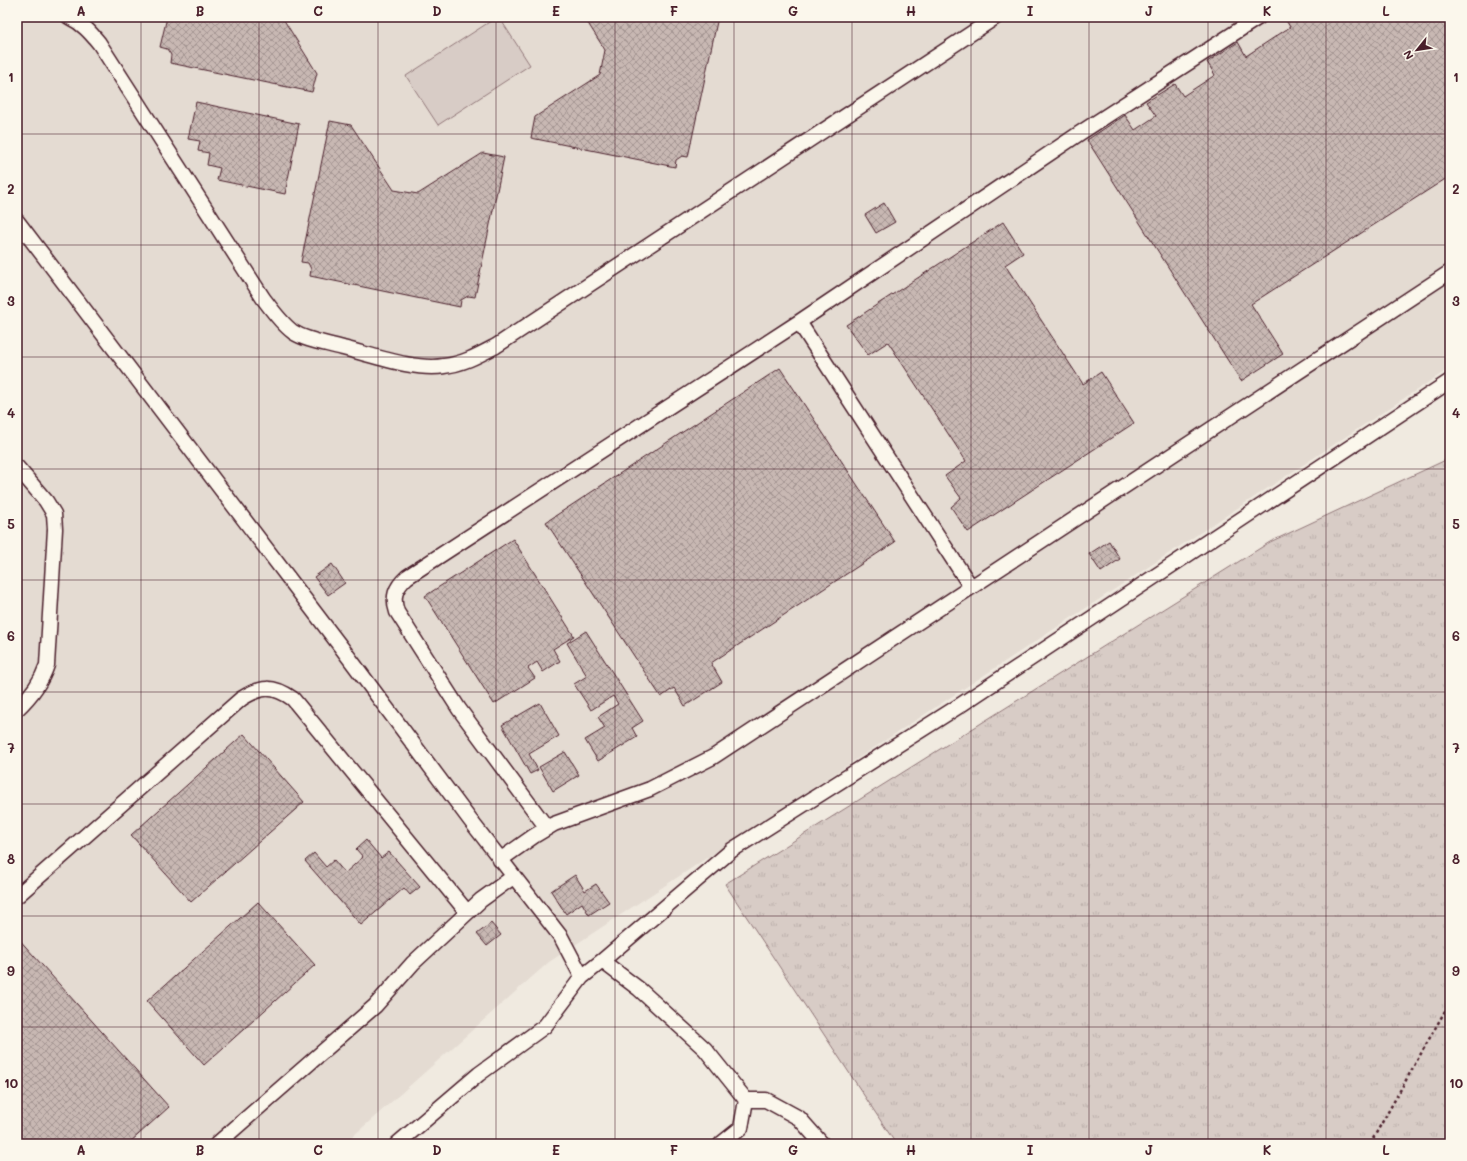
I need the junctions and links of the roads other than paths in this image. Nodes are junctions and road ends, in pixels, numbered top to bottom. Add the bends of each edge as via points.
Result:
1 (69, 17) edge
2 (996, 17) edge
3 (1258, 17) edge
4 (17, 221) edge
5 (1450, 272) edge
6 (799, 322) junction
7 (1450, 381) edge
8 (17, 467) edge
9 (971, 587) junction
10 (17, 708) edge
11 (547, 828) junction
12 (500, 860) junction
13 (513, 877) junction
14 (17, 896) edge
15 (468, 912) junction
16 (602, 961) junction
17 (582, 977) junction
18 (746, 1100) junction
19 (218, 1144) edge
20 (397, 1144) edge
21 (721, 1144) edge
22 (822, 1144) edge

1 - 2 lane via 87,29 99,43 263,298 285,325 303,337 428,367 460,363 496,346
3 - 6 lane
4 - 12 lane
5 - 9 lane
6 - 9 lane
6 - 11 lane via 398,585 394,603 397,612 459,709
7 - 16 lane via 959,706 732,850
8 - 10 lane via 46,500 54,514 55,529 47,666 35,690
9 - 11 lane via 713,757 650,789
11 - 12 lane
12 - 13 lane
13 - 15 lane
13 - 17 lane via 561,937
14 - 15 lane via 241,699 251,693 272,688 293,699
15 - 19 lane via 413,963 375,1006
16 - 17 lane
16 - 18 lane via 639,989 705,1050
17 - 20 lane via 545,1026 479,1074
18 - 21 lane via 741,1128
18 - 22 lane via 766,1100 799,1118

